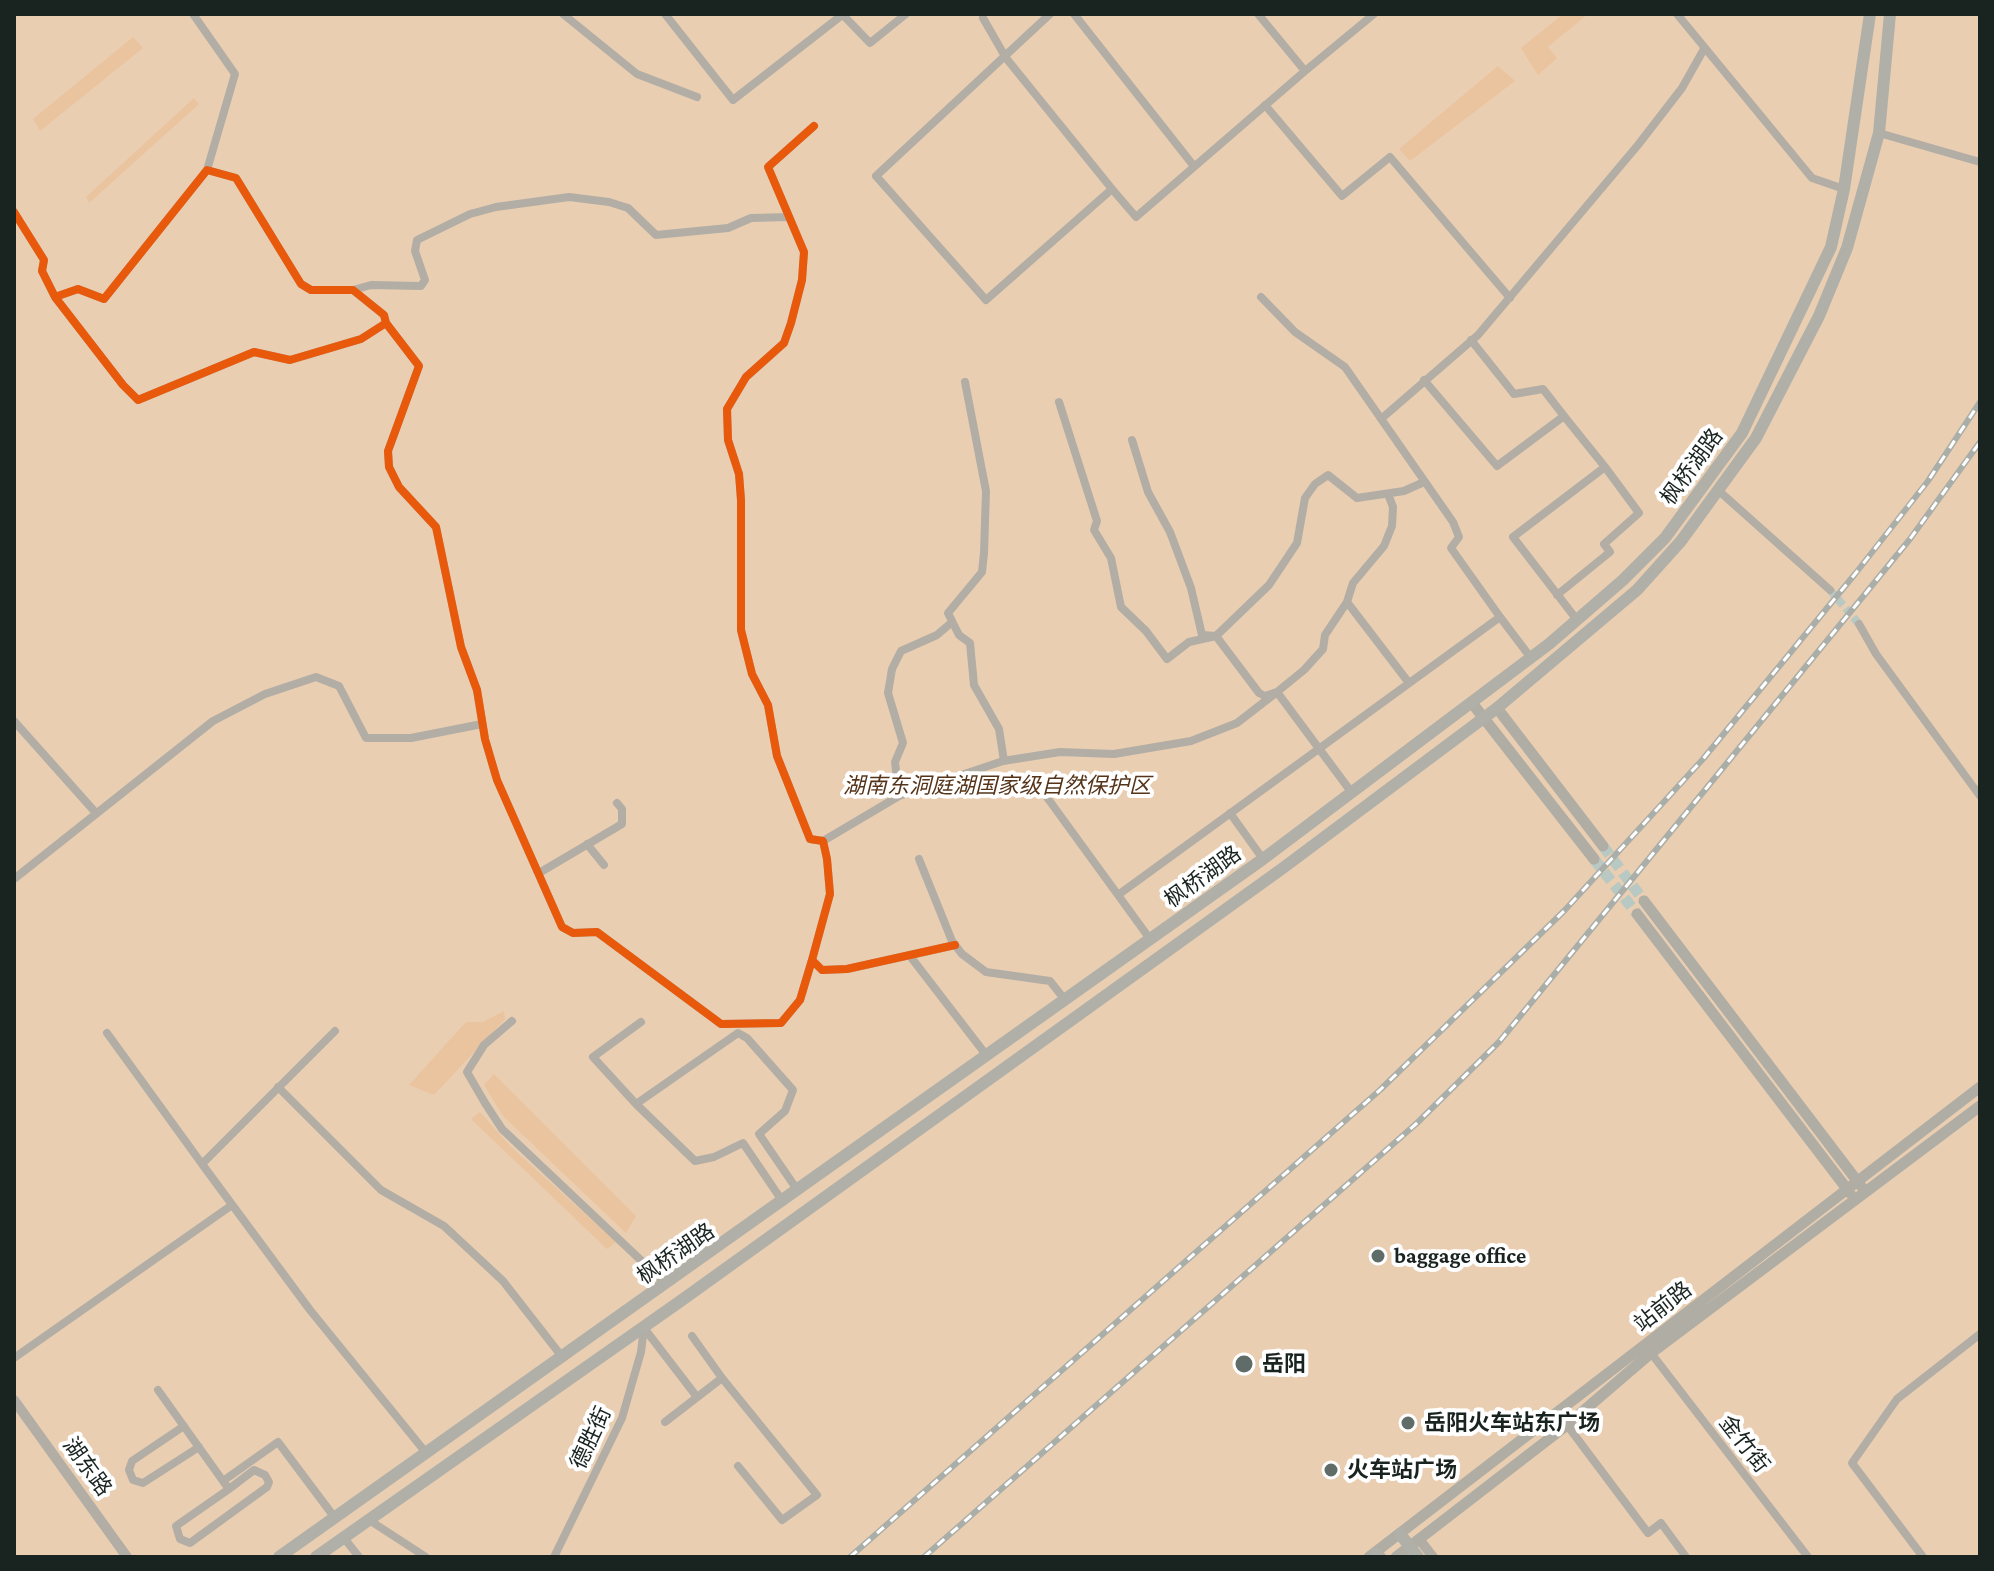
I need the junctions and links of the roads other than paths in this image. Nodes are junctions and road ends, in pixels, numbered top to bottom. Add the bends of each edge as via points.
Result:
1 (193, 14) edge
2 (563, 14) edge
3 (665, 14) edge
4 (842, 14) edge
5 (906, 14) edge
6 (1050, 14) edge
7 (1074, 14) edge
8 (1258, 14) edge
9 (1374, 14) edge
10 (1677, 14) edge
11 (1870, 14) edge
12 (1890, 14) edge
13 (983, 18) dead end
14 (1704, 49) junction
15 (1006, 58) junction
16 (1305, 71) junction
17 (697, 97) dead end
18 (1265, 105) junction
19 (814, 126) dead end
20 (1879, 133) junction
21 (1980, 162) edge
22 (1193, 165) junction
23 (207, 170) junction
24 (1112, 189) junction
25 (1844, 189) junction
26 (14, 212) edge
27 (789, 217) junction
28 (353, 290) junction
29 (55, 297) junction
30 (1261, 297) dead end
31 (1510, 298) junction
32 (386, 323) junction
33 (1471, 340) junction
34 (1424, 380) junction
35 (965, 382) dead end
36 (1059, 402) dead end
37 (1564, 416) junction
38 (1381, 419) junction
39 (1132, 440) dead end
40 (1605, 467) junction
41 (1424, 482) junction
42 (1719, 491) junction
43 (1388, 494) junction
44 (1830, 590) tunnel mouth
45 (1557, 595) junction
46 (1347, 602) junction
47 (1500, 617) junction
48 (1577, 620) junction
49 (951, 623) junction
50 (1859, 624) tunnel mouth
51 (1216, 636) junction
52 (1531, 658) junction
53 (1409, 683) junction
54 (1277, 692) junction
55 (1472, 703) junction
56 (1497, 708) junction
57 (1484, 718) junction
58 (14, 721) edge
59 (482, 724) junction
60 (1318, 749) junction
61 (1004, 761) junction
62 (1026, 784) dead end
63 (1352, 793) junction
64 (899, 796) junction
65 (1980, 796) edge
66 (617, 803) dead end
67 (96, 813) junction
68 (1230, 813) junction
69 (823, 841) junction
70 (587, 844) junction
71 (1603, 846) tunnel mouth
72 (919, 859) dead end
73 (1263, 859) junction
74 (1594, 859) tunnel mouth
75 (604, 865) dead end
76 (539, 873) junction
77 (14, 879) edge
78 (1118, 895) junction
79 (1644, 901) tunnel mouth
80 (1637, 914) tunnel mouth
81 (1150, 939) junction
82 (955, 945) junction
83 (910, 956) junction
84 (812, 960) junction
85 (1065, 1000) junction
86 (512, 1021) dead end
87 (641, 1022) dead end
88 (335, 1031) dead end
89 (107, 1033) dead end
90 (987, 1056) junction
91 (278, 1087) junction
92 (1980, 1087) edge
93 (636, 1104) junction
94 (1980, 1106) edge
95 (759, 1134) junction
96 (740, 1145) junction
97 (202, 1164) junction
98 (1857, 1181) junction
99 (1847, 1190) junction
100 (798, 1191) junction
101 (1866, 1193) junction
102 (1856, 1201) junction
103 (783, 1202) junction
104 (232, 1205) junction
105 (667, 1284) junction
106 (644, 1327) junction
107 (1980, 1334) edge
108 (692, 1336) dead end
109 (1651, 1353) junction
110 (14, 1358) edge
111 (563, 1358) junction
112 (722, 1378) junction
113 (158, 1390) dead end
114 (697, 1397) junction
115 (14, 1400) edge
116 (665, 1422) dead end
117 (1567, 1425) junction
118 (184, 1426) junction
119 (199, 1447) junction
120 (427, 1455) junction
121 (738, 1466) dead end
122 (223, 1481) junction
123 (229, 1489) junction
124 (335, 1518) junction
125 (369, 1520) junction
126 (1400, 1534) junction
127 (344, 1538) junction
128 (1416, 1548) edge
129 (1375, 1556) edge
130 (127, 1557) edge
131 (279, 1557) edge
132 (316, 1557) edge
133 (359, 1557) edge
134 (426, 1557) edge
135 (554, 1557) edge
136 (1396, 1557) edge
137 (1433, 1557) edge
138 (1686, 1557) edge
139 (1808, 1557) edge
140 (1923, 1557) edge

1 - 23 street via 235,74
2 - 17 street via 637,74
3 - 4 street via 733,100
4 - 5 street via 870,43
6 - 15 street
7 - 22 street
8 - 16 street
9 - 16 street
10 - 14 street
11 - 25 main road, 枫桥湖路
12 - 20 main road, 枫桥湖路
13 - 15 street
14 - 25 street via 1812,178
14 - 31 street via 1638,145
15 - 24 street
15 - 24 street via 876,176 986,300
16 - 18 street
18 - 22 street
18 - 31 street via 1342,196 1390,157
19 - 27 street via 768,167
20 - 21 street
20 - 42 main road, 枫桥湖路 via 1847,248 1819,316 1756,438
22 - 24 street via 1136,217
23 - 28 street via 236,178 301,284 311,290
23 - 29 street via 104,299 78,289
25 - 48 main road, 枫桥湖路 via 1831,247 1742,433 1665,538
26 - 29 street via 44,260 42,271
27 - 28 street via 751,218 728,228 656,235 628,208 609,202 569,197 496,207 417,240 415,251 425,280 421,286
27 - 69 street via 804,252 791,323 784,343 733,396 727,409 728,440 741,500 741,630 752,674 768,705 777,756 810,839
28 - 32 street via 384,315
29 - 32 street via 138,400 254,352 290,360 361,339
30 - 38 street via 1295,332 1345,367
31 - 33 street
32 - 59 street via 419,366 388,451 389,467 399,487 436,527
33 - 34 street
33 - 37 street via 1514,394 1543,389
34 - 37 street via 1497,466
34 - 38 street
35 - 49 street via 986,491 984,553 982,572 948,613
36 - 51 street via 1097,521 1094,530 1111,558 1121,607 1167,659 1189,642
37 - 40 street
38 - 41 street
39 - 51 street via 1148,492 1191,588 1202,635
40 - 45 street via 1639,513 1604,544 1610,552
40 - 45 street via 1513,537
41 - 43 street
41 - 47 street via 1453,522 1459,537 1451,548
42 - 44 street
42 - 56 main road, 枫桥湖路 via 1637,590
43 - 46 street via 1392,526 1384,546 1353,583
43 - 51 street via 1357,498 1328,475 1315,484 1305,498 1297,543 1283,566
45 - 48 street
46 - 53 street
46 - 54 street via 1325,635 1323,649
47 - 52 street
47 - 53 street
48 - 52 main road, 枫桥湖路
49 - 61 street via 970,643 974,685 999,729
49 - 64 street via 901,651 892,669 888,693 903,743 895,762
50 - 65 street
51 - 54 street via 1259,693
52 - 55 main road, 枫桥湖路
53 - 60 street
54 - 60 street
54 - 61 street via 1237,723 1191,741 1114,754 1060,752
55 - 57 main road
55 - 63 main road, 枫桥湖路
56 - 57 main road, 枫桥湖路
56 - 71 main road
57 - 74 main road
57 - 106 main road, 枫桥湖路
58 - 67 street
59 - 67 street via 411,738 366,738 339,686 316,677 265,694 213,721
59 - 76 street via 497,780
60 - 63 street
60 - 68 street
61 - 64 street
62 - 78 street via 1038,785
63 - 73 main road, 枫桥湖路
64 - 69 street
66 - 70 street via 622,824
67 - 77 street
68 - 73 street
68 - 78 street
69 - 84 street via 830,894
70 - 75 street
70 - 76 street
72 - 82 street
73 - 81 main road, 枫桥湖路
76 - 84 street via 562,927 573,933 597,932 721,1024 781,1023 800,1000
78 - 81 street
79 - 98 main road
80 - 99 main road
81 - 85 main road, 枫桥湖路
82 - 83 street
82 - 85 street via 986,972 1050,981
83 - 84 street via 822,970
83 - 90 street
85 - 90 main road, 枫桥湖路
86 - 105 street via 484,1045 467,1072 485,1103 502,1129
87 - 93 street via 593,1057
88 - 91 street
89 - 97 street
90 - 100 main road, 枫桥湖路
91 - 97 street
91 - 111 street via 381,1190 444,1226 503,1281
92 - 98 main road, 站前路
93 - 95 street via 738,1033 793,1090 785,1111
93 - 96 street via 695,1161
94 - 101 main road, 站前路
95 - 96 street
95 - 100 street
96 - 103 street
97 - 104 street
98 - 99 main road, 站前路
98 - 101 main road
99 - 102 main road
99 - 126 main road, 站前路
100 - 103 main road, 枫桥湖路
101 - 102 main road, 站前路
102 - 109 main road, 站前路
103 - 105 main road, 枫桥湖路
104 - 110 street
104 - 120 street
105 - 111 main road, 枫桥湖路
106 - 114 street
106 - 125 main road, 枫桥湖路
106 - 135 street, 德胜街 via 622,1418
107 - 140 street via 1897,1399 1852,1463
108 - 112 street
109 - 117 main road, 站前路
109 - 139 street, 金竹街
111 - 120 main road, 枫桥湖路
112 - 114 street
112 - 121 street via 817,1495 782,1520
113 - 118 street
114 - 116 street
115 - 130 street, 湖东路
117 - 128 main road, 站前路
117 - 138 street via 1648,1533 1661,1523
118 - 119 street
118 - 119 street via 132,1461 133,1480 143,1483
119 - 122 street
120 - 124 main road, 枫桥湖路
122 - 123 street
122 - 124 street via 278,1442
123 - 123 street via 176,1526 180,1539 190,1543 269,1482 254,1470
124 - 131 main road, 枫桥湖路
125 - 127 main road, 枫桥湖路
125 - 134 street
126 - 128 main road
126 - 129 main road, 站前路
127 - 132 main road, 枫桥湖路
127 - 133 street
128 - 136 main road, 站前路
128 - 137 street

